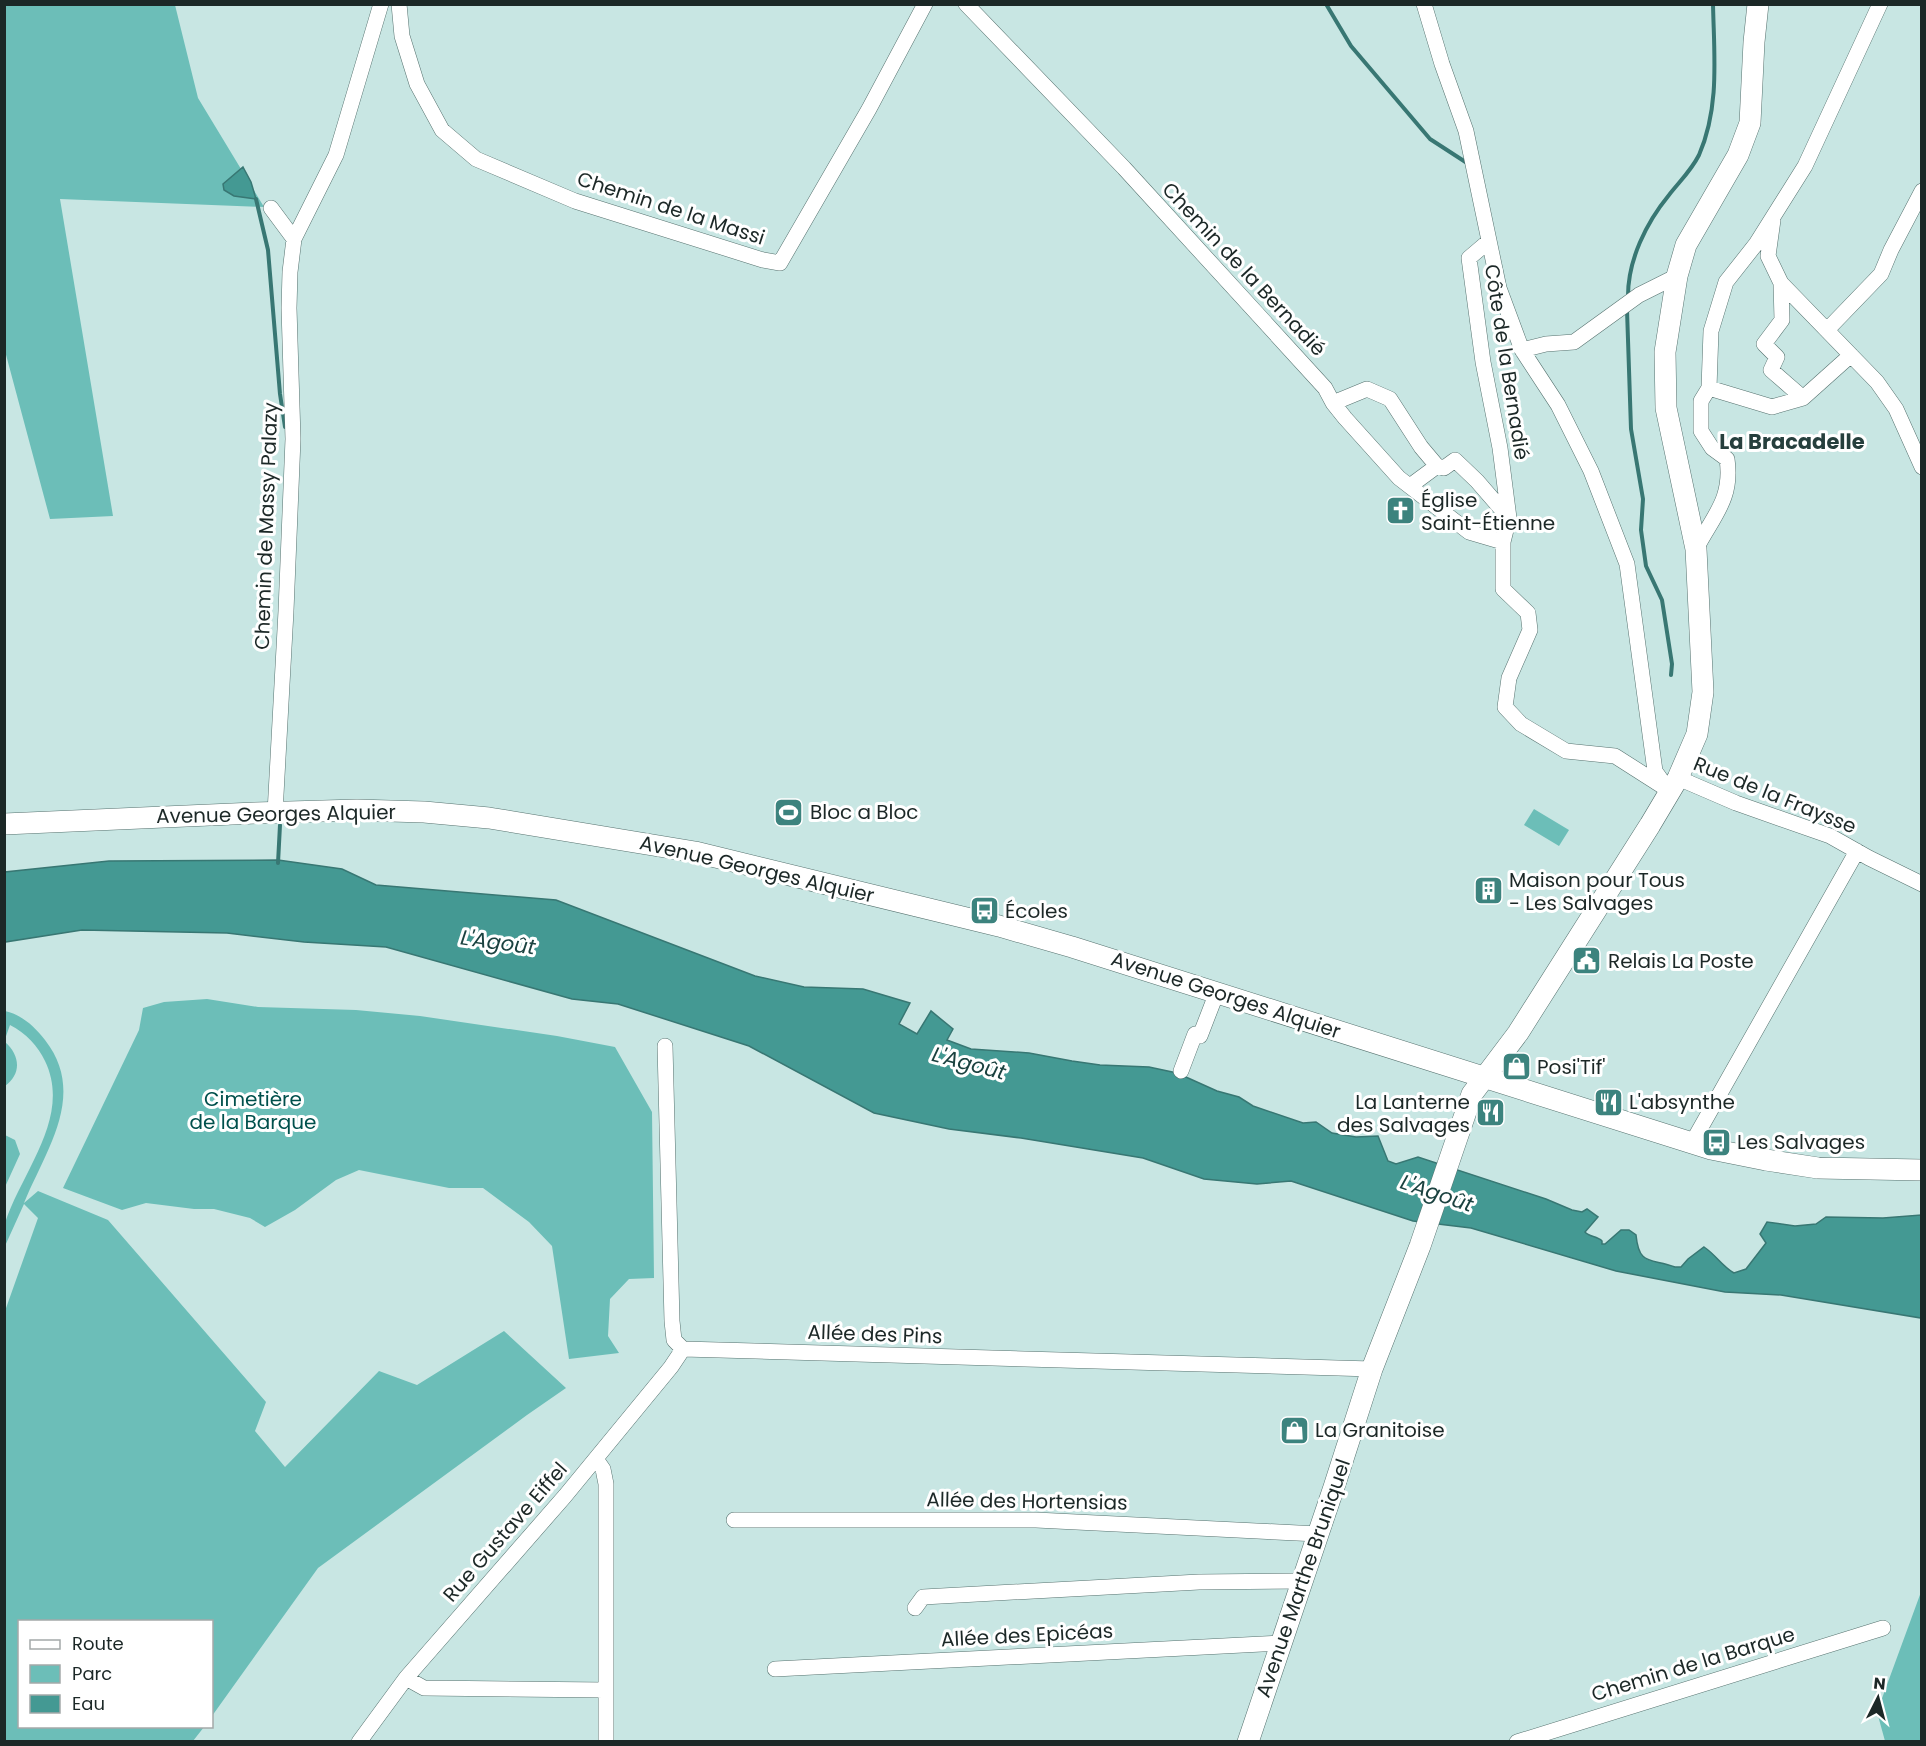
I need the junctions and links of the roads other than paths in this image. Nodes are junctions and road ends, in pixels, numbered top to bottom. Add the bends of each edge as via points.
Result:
1 (381, 4) edge
2 (399, 4) edge
3 (925, 4) edge
4 (966, 4) edge
5 (1424, 4) edge
6 (1758, 4) edge
7 (1880, 4) edge
8 (1922, 191) edge
9 (271, 208) dead end
10 (1774, 216) junction
11 (294, 239) junction
12 (1489, 242) junction
13 (1677, 276) junction
14 (1781, 283) junction
15 (1827, 330) junction
16 (1522, 350) junction
17 (1851, 356) junction
18 (1709, 387) junction
19 (1803, 398) junction
20 (1333, 403) junction
21 (1437, 466) junction
22 (1922, 466) edge
23 (1410, 486) junction
24 (1509, 518) junction
25 (1503, 542) junction
26 (1696, 549) junction
27 (1666, 783) junction
28 (275, 813) junction
29 (4, 824) edge
30 (1857, 851) junction
31 (1922, 884) edge
32 (1217, 992) junction
33 (665, 1046) dead end
34 (1181, 1071) dead end
35 (1485, 1078) junction
36 (1692, 1143) junction
37 (1922, 1170) edge
38 (683, 1349) junction
39 (1372, 1369) junction
40 (596, 1459) junction
41 (735, 1520) dead end
42 (1318, 1534) junction
43 (1302, 1581) junction
44 (915, 1608) dead end
45 (1882, 1628) dead end
46 (1281, 1643) junction
47 (775, 1669) dead end
48 (406, 1678) junction
49 (605, 1690) junction
50 (359, 1742) edge
51 (606, 1742) edge
52 (1248, 1742) edge
53 (1517, 1742) edge

1 - 11 street via 336,155
2 - 3 street, Chemin de la Massi via 402,36 417,84 442,130 476,159 575,201 780,263
4 - 20 street, Chemin de la Bernadié via 1140,186 1325,388
5 - 12 street via 1466,131
6 - 13 main road, Avenue Marthe Bruniquel via 1750,123 1738,155 1686,245
7 - 10 street via 1805,166
8 - 15 street via 1881,274
9 - 11 street
10 - 14 street via 1768,256
10 - 18 street via 1726,282 1711,331
11 - 28 street, Chemin de Massy Palazy via 289,308 293,439
12 - 16 street, Côte de la Bernadié via 1499,288
12 - 24 street, Côte de la Bernadié via 1469,258
13 - 16 street via 1639,295 1575,342
13 - 26 main road, Avenue Marthe Bruniquel via 1665,352 1666,408
14 - 15 street
14 - 19 street via 1782,320 1764,344 1777,357 1771,370
15 - 17 street
16 - 27 street, Côte de la Bernadié via 1558,405 1591,471 1627,564 1655,771
17 - 19 street
17 - 22 street via 1896,409
18 - 19 street via 1772,407
18 - 26 street via 1701,401 1701,431 1712,448 1727,459 1730,475 1723,505
20 - 21 street via 1367,389 1390,399
20 - 23 street, Chemin de la Bernadié
21 - 23 street
21 - 24 street via 1444,468 1455,460
23 - 25 street, Chemin de la Bernadié via 1468,532
24 - 25 street, Côte de la Bernadié
25 - 27 street, Rue de la Fraysse via 1503,589 1528,613 1530,630 1509,678 1505,708 1521,724 1566,751 1615,756
26 - 27 main road, Avenue Marthe Bruniquel via 1703,692 1697,734
27 - 30 street, Rue de la Fraysse via 1830,836
27 - 35 main road, Avenue Marthe Bruniquel via 1650,825 1518,1033
28 - 29 main road, Avenue Georges Alquier
28 - 32 main road, Avenue Georges Alquier via 424,812 501,820 695,852 999,926
30 - 31 street, Rue de la Fraysse
30 - 36 street
32 - 34 street
32 - 35 main road, Avenue Georges Alquier
33 - 38 street via 672,1321 674,1340
35 - 36 main road, Avenue Georges Alquier
35 - 39 main road, Avenue Marthe Bruniquel via 1472,1094 1420,1246
36 - 37 main road, Avenue Georges Alquier via 1818,1168
38 - 39 street, Allée des Pins
38 - 40 street, Rue Gustave Eiffel
39 - 42 main road, Avenue Marthe Bruniquel
40 - 48 street, Rue Gustave Eiffel
40 - 49 street via 606,1484
41 - 42 street, Allée des Hortensias via 1036,1520
42 - 43 main road, Avenue Marthe Bruniquel
43 - 44 street via 1199,1582 923,1597
43 - 46 main road, Avenue Marthe Bruniquel
45 - 53 street, Chemin de la Barque
46 - 47 street, Allée des Epicéas
46 - 52 main road, Avenue Marthe Bruniquel
48 - 49 street via 424,1688
48 - 50 street, Rue Gustave Eiffel
49 - 51 street

